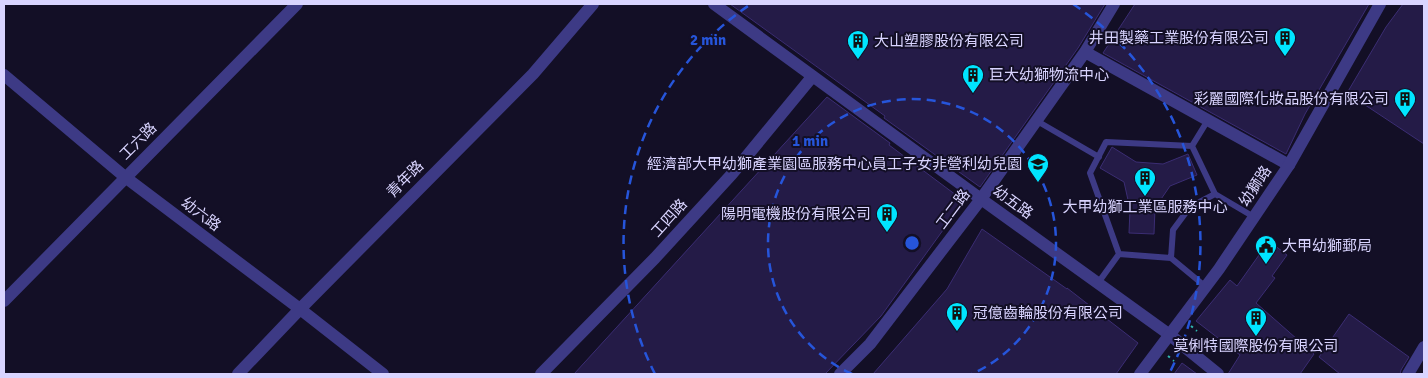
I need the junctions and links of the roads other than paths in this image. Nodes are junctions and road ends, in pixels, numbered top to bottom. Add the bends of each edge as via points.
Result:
1 (297, 4) edge
2 (592, 4) edge
3 (714, 4) edge
4 (1114, 4) edge
5 (1380, 4) edge
6 (1085, 52) junction
7 (4, 76) edge
8 (812, 77) junction
9 (1208, 120) junction
10 (1037, 121) junction
11 (1192, 146) junction
12 (1098, 157) junction
13 (1289, 165) junction
14 (125, 177) junction
15 (1215, 194) junction
16 (981, 199) junction
17 (1254, 217) junction
18 (1119, 254) junction
19 (1171, 258) junction
20 (1098, 283) junction
21 (1206, 287) junction
22 (4, 301) edge
23 (300, 309) junction
24 (1170, 335) junction
25 (1424, 348) edge
26 (238, 374) edge
27 (383, 374) edge
28 (541, 374) edge
29 (840, 374) edge
30 (1140, 374) edge
31 (1218, 374) edge
32 (1408, 374) edge

1 - 14 street, 工六路
2 - 23 street, 青年路 via 533,74
3 - 8 street, 幼五路
4 - 6 street, 工二路
5 - 13 street, 幼獅路
6 - 9 street
6 - 10 street, 工二路
7 - 14 street, 幼六路
8 - 16 street, 幼五路
8 - 28 street, 工四路 via 655,258
9 - 11 lane
9 - 13 street
10 - 12 lane
10 - 16 street, 工二路
11 - 12 lane via 1106,142
11 - 15 lane
12 - 18 lane via 1090,173
13 - 17 street, 幼獅路
14 - 22 street, 工六路
14 - 23 street, 幼六路
15 - 17 lane
15 - 19 lane via 1190,206 1173,230
16 - 20 street, 幼五路
16 - 29 street, 工二路 via 870,344
17 - 21 street, 幼獅路
18 - 19 lane
18 - 20 lane
19 - 21 lane
20 - 24 street, 幼五路
21 - 24 street, 幼獅路
23 - 26 street, 青年路
23 - 27 street, 幼六路
24 - 30 street, 幼獅路
24 - 31 street, 幼五路
25 - 32 street

